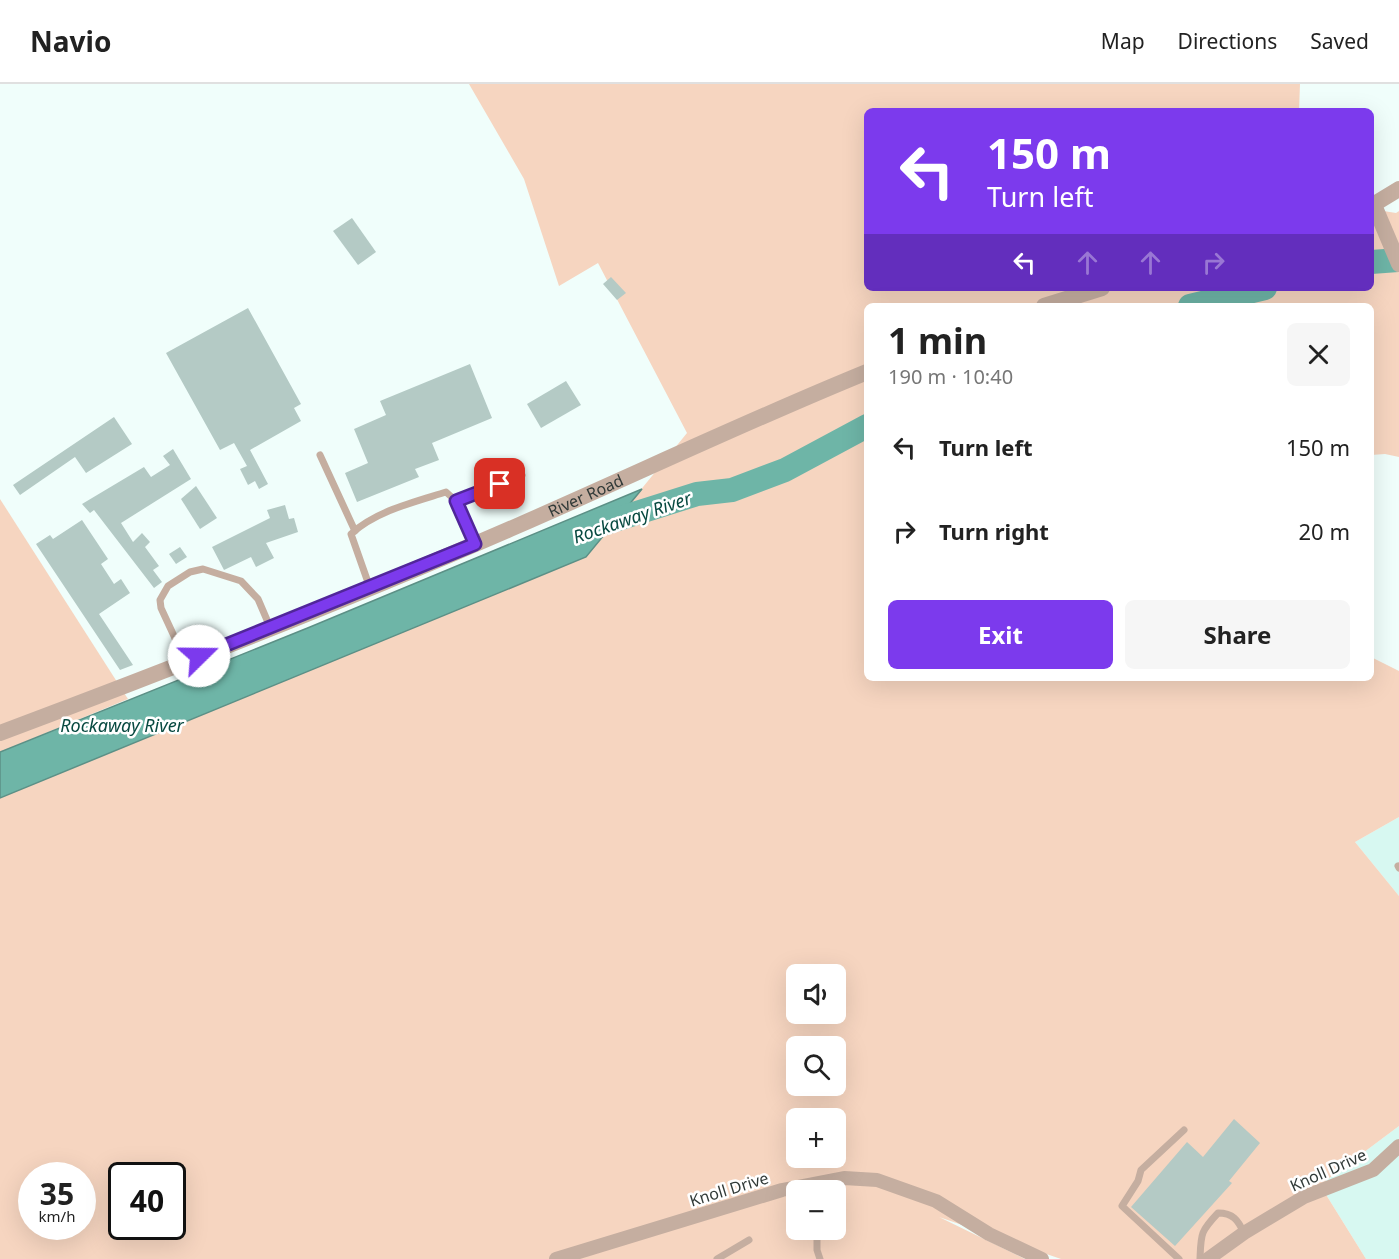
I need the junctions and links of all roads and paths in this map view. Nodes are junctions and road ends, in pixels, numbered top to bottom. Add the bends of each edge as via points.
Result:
1 (1399, 189) edge
2 (1374, 205) edge
3 (1374, 208) edge
4 (1399, 264) edge
5 (1092, 291) edge
6 (1054, 303) edge
7 (864, 373) edge
8 (320, 455) dead end
9 (522, 475) dead end
10 (456, 501) junction
11 (355, 531) junction
12 (475, 544) junction
13 (370, 588) junction
14 (270, 627) junction
15 (181, 663) junction
16 (0, 733) edge
17 (1184, 1130) dead end
18 (1399, 1146) edge
19 (838, 1180) edge
20 (786, 1193) edge
21 (1244, 1233) junction
22 (749, 1240) dead end
23 (817, 1240) edge
24 (556, 1259) edge
25 (717, 1259) edge
26 (820, 1259) edge
27 (1042, 1259) edge
28 (1179, 1259) edge
29 (1200, 1259) edge
30 (1208, 1259) edge

1 - 2 street
3 - 4 street
5 - 6 street
7 - 12 street, River Road
8 - 11 lane
9 - 10 lane
10 - 11 lane via 446,492 408,504 362,524
10 - 12 lane
11 - 13 lane via 351,534
12 - 13 street, River Road
13 - 14 street, River Road
14 - 15 street, River Road
14 - 15 lane via 258,599 241,581 203,569 190,572 168,586 160,600 160,608 180,649
15 - 16 street, River Road
17 - 28 lane via 1141,1170 1122,1206
18 - 21 street, Knoll Drive via 1373,1170 1304,1197
19 - 27 street, Knoll Drive via 877,1180 936,1201 989,1234
20 - 24 street, Knoll Drive via 743,1201
21 - 29 lane via 1238,1221 1227,1213 1218,1214 1201,1235
21 - 30 street, Knoll Drive
22 - 25 lane
23 - 26 lane

